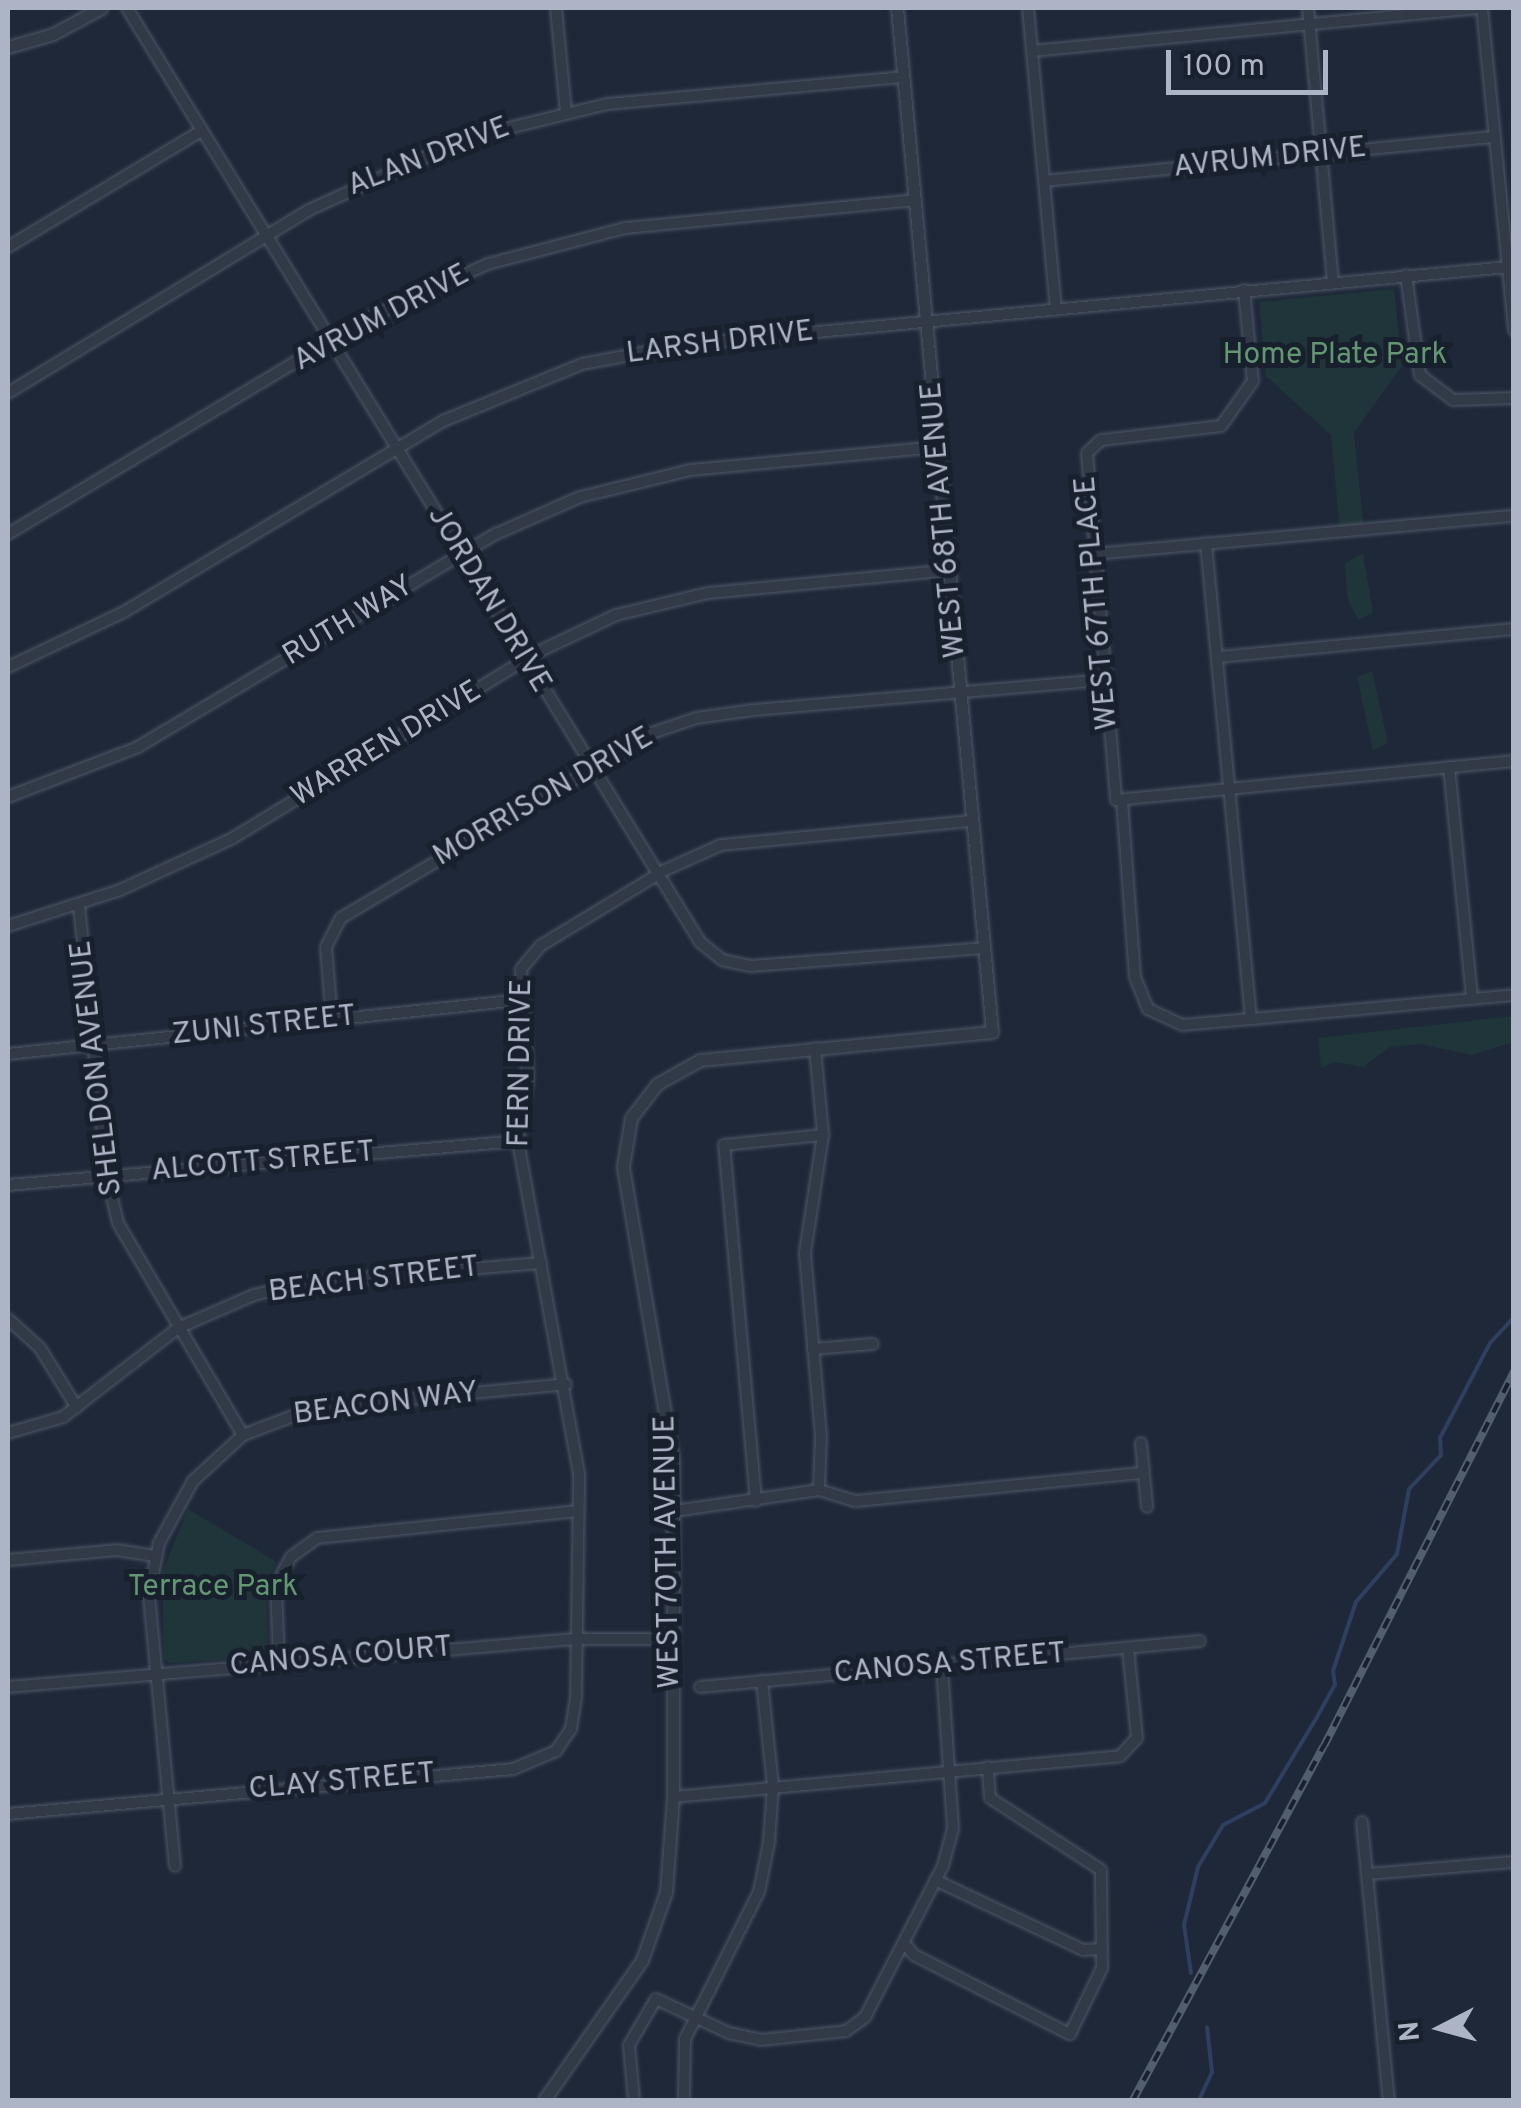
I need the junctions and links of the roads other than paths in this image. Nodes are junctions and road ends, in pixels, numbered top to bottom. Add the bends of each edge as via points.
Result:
1 (102, 8) edge
2 (126, 8) edge
3 (556, 8) edge
4 (897, 8) edge
5 (1028, 8) edge
6 (1308, 8) edge
7 (1482, 8) edge
8 (1309, 24) junction
9 (8, 47) edge
10 (1032, 51) junction
11 (903, 77) junction
12 (566, 112) junction
13 (201, 131) junction
14 (1495, 138) junction
15 (1323, 154) junction
16 (1044, 181) junction
17 (914, 200) junction
18 (266, 236) junction
19 (8, 247) edge
20 (1508, 267) junction
21 (1406, 275) junction
22 (1334, 282) junction
23 (1244, 290) junction
24 (1056, 309) junction
25 (926, 323) junction
26 (1514, 330) edge
27 (330, 341) junction
28 (8, 393) edge
29 (1514, 398) edge
30 (938, 447) junction
31 (396, 448) junction
32 (1514, 516) edge
33 (8, 534) edge
34 (1206, 543) junction
35 (462, 554) junction
36 (1094, 554) junction
37 (950, 570) junction
38 (1514, 629) edge
39 (1218, 657) junction
40 (525, 660) junction
41 (8, 666) edge
42 (1105, 680) junction
43 (962, 695) junction
44 (1514, 761) edge
45 (590, 767) junction
46 (1450, 768) junction
47 (1230, 788) junction
48 (8, 797) edge
49 (1119, 800) junction
50 (970, 821) junction
51 (656, 875) junction
52 (79, 906) junction
53 (8, 926) edge
54 (983, 948) junction
55 (1514, 995) edge
56 (1472, 999) junction
57 (520, 1000) junction
58 (1251, 1019) junction
59 (332, 1020) junction
60 (992, 1032) joint
61 (95, 1045) junction
62 (815, 1048) junction
63 (8, 1054) edge
64 (823, 1135) junction
65 (518, 1141) junction
66 (107, 1176) junction
67 (8, 1186) edge
68 (541, 1263) junction
69 (8, 1319) edge
70 (178, 1328) junction
71 (873, 1344) dead end
72 (812, 1349) junction
73 (566, 1384) junction
74 (77, 1408) junction
75 (8, 1434) edge
76 (243, 1435) junction
77 (1141, 1443) dead end
78 (1144, 1473) junction
79 (819, 1490) junction
80 (756, 1501) junction
81 (1146, 1507) dead end
82 (674, 1511) junction
83 (578, 1512) junction
84 (155, 1556) junction
85 (8, 1560) edge
86 (575, 1638) junction
87 (674, 1639) junction
88 (1200, 1641) dead end
89 (1128, 1648) junction
90 (279, 1662) junction
91 (942, 1666) junction
92 (156, 1673) junction
93 (762, 1682) junction
94 (8, 1686) edge
95 (700, 1687) dead end
96 (988, 1767) junction
97 (952, 1770) junction
98 (773, 1786) junction
99 (673, 1797) junction
100 (168, 1799) junction
101 (8, 1814) edge
102 (1362, 1822) dead end
103 (1514, 1862) edge
104 (175, 1866) dead end
105 (1366, 1874) junction
106 (936, 1880) junction
107 (904, 1943) junction
108 (1102, 1949) junction
109 (696, 2017) junction
110 (544, 2100) edge
111 (634, 2100) edge
112 (684, 2100) edge
113 (1390, 2100) edge

1 - 9 street via 53,34
2 - 13 street, JORDAN DRIVE
3 - 12 street
4 - 11 street, WEST 68TH AVENUE
5 - 10 street
6 - 8 street
7 - 8 street
7 - 14 street
8 - 10 street
8 - 15 street
10 - 16 street
11 - 12 street, ALAN DRIVE
11 - 17 street, WEST 68TH AVENUE
12 - 18 street, ALAN DRIVE via 400,164
13 - 18 street, JORDAN DRIVE
13 - 19 street
14 - 15 street, AVRUM DRIVE
14 - 20 street
15 - 16 street, AVRUM DRIVE
15 - 22 street
16 - 24 street
17 - 25 street, WEST 68TH AVENUE
17 - 27 street, AVRUM DRIVE via 593,233 488,264
18 - 27 street, JORDAN DRIVE
18 - 28 street, ALAN DRIVE
20 - 21 street, LARSH DRIVE
20 - 26 street
21 - 22 street, LARSH DRIVE
21 - 29 street via 1420,375 1452,400
22 - 23 street, LARSH DRIVE
23 - 24 street, LARSH DRIVE
23 - 36 street, WEST 67TH PLACE via 1253,380 1221,426 1101,440 1086,454
24 - 25 street, LARSH DRIVE
25 - 30 street, WEST 68TH AVENUE
25 - 31 street, LARSH DRIVE via 616,356 506,391
27 - 31 street, JORDAN DRIVE
27 - 33 street, AVRUM DRIVE
30 - 35 street, RUTH WAY via 635,481 552,507
30 - 37 street, WEST 68TH AVENUE
31 - 35 street, JORDAN DRIVE
31 - 41 street, LARSH DRIVE via 124,612
32 - 34 street
34 - 36 street
34 - 39 street
35 - 40 street, JORDAN DRIVE
35 - 48 street, RUTH WAY via 138,747
36 - 42 street, WEST 67TH PLACE
37 - 40 street, WARREN DRIVE via 676,598 595,623
37 - 43 street, WEST 68TH AVENUE
38 - 39 street
39 - 47 street
40 - 45 street, JORDAN DRIVE
40 - 52 street, WARREN DRIVE via 233,838
42 - 43 street, MORRISON DRIVE
42 - 49 street, WEST 67TH PLACE
43 - 45 street, MORRISON DRIVE via 696,718
43 - 50 street, WEST 68TH AVENUE
44 - 46 street
45 - 51 street, JORDAN DRIVE
45 - 59 street, MORRISON DRIVE via 341,918 326,946
46 - 47 street
46 - 56 street
47 - 49 street
47 - 58 street
49 - 58 street, WEST 67TH PLACE via 1135,977 1148,1009 1182,1025
50 - 51 street, FERN DRIVE via 738,842
50 - 54 street, WEST 68TH AVENUE
51 - 54 street, JORDAN DRIVE via 700,942 741,965
51 - 57 street, FERN DRIVE via 530,954
52 - 53 street, WARREN DRIVE
52 - 61 street, SHELDON AVENUE
54 - 60 street, WEST 68TH AVENUE
55 - 56 street, WEST 67TH PLACE
56 - 58 street, WEST 67TH PLACE
57 - 59 street, ZUNI STREET
57 - 65 street, FERN DRIVE via 528,1077
59 - 61 street, ZUNI STREET
60 - 62 street, WEST 70TH AVENUE
61 - 63 street, ZUNI STREET
61 - 66 street, SHELDON AVENUE
62 - 64 street
62 - 82 street, WEST 70TH AVENUE via 689,1064 644,1098 628,1128 623,1166 669,1420
64 - 72 street via 806,1227
64 - 80 street via 724,1145
65 - 66 street, ALCOTT STREET
65 - 68 street, FERN DRIVE
66 - 67 street, ALCOTT STREET
66 - 70 street, SHELDON AVENUE via 123,1234
68 - 70 street, BEACH STREET via 302,1283
68 - 73 street, FERN DRIVE
69 - 74 street via 40,1348
70 - 74 street, BEACH STREET
70 - 76 street, SHELDON AVENUE
71 - 72 street
72 - 79 street
73 - 76 street, BEACON WAY via 314,1408
73 - 83 street, FERN DRIVE
74 - 75 street, BEACH STREET
76 - 84 street, BEACON WAY via 193,1481
77 - 78 street
78 - 79 street via 856,1500
78 - 81 street
79 - 80 street
80 - 82 street
82 - 87 street, WEST 70TH AVENUE
83 - 86 street, FERN DRIVE
83 - 90 street via 316,1538 291,1557 276,1585
84 - 85 street via 117,1550
84 - 92 street via 150,1595
86 - 87 street, CANOSA COURT
86 - 90 street, CANOSA COURT
86 - 100 street, CLAY STREET via 571,1729 556,1751 533,1765
87 - 99 street, WEST 70TH AVENUE
88 - 89 street, CANOSA STREET
89 - 91 street, CANOSA STREET
89 - 96 street via 1137,1738 1120,1756
90 - 92 street, CANOSA COURT
91 - 93 street, CANOSA STREET
91 - 97 street
92 - 94 street, CANOSA COURT
92 - 100 street
93 - 95 street, CANOSA STREET
93 - 98 street
96 - 97 street
96 - 108 street via 990,1798 1101,1870
97 - 98 street
97 - 106 street via 953,1828
98 - 99 street
98 - 109 street via 759,1892
99 - 110 street, WEST 70TH AVENUE via 657,1932
100 - 101 street, CLAY STREET
100 - 104 street
102 - 105 street
103 - 105 street
105 - 113 street
106 - 107 street
106 - 108 street via 1083,1950
107 - 108 street via 914,1955 1070,2034 1102,1968
107 - 109 street via 864,2016 846,2031 762,2040
109 - 111 street via 656,1999 647,2004 629,2044
109 - 112 street via 685,2039

